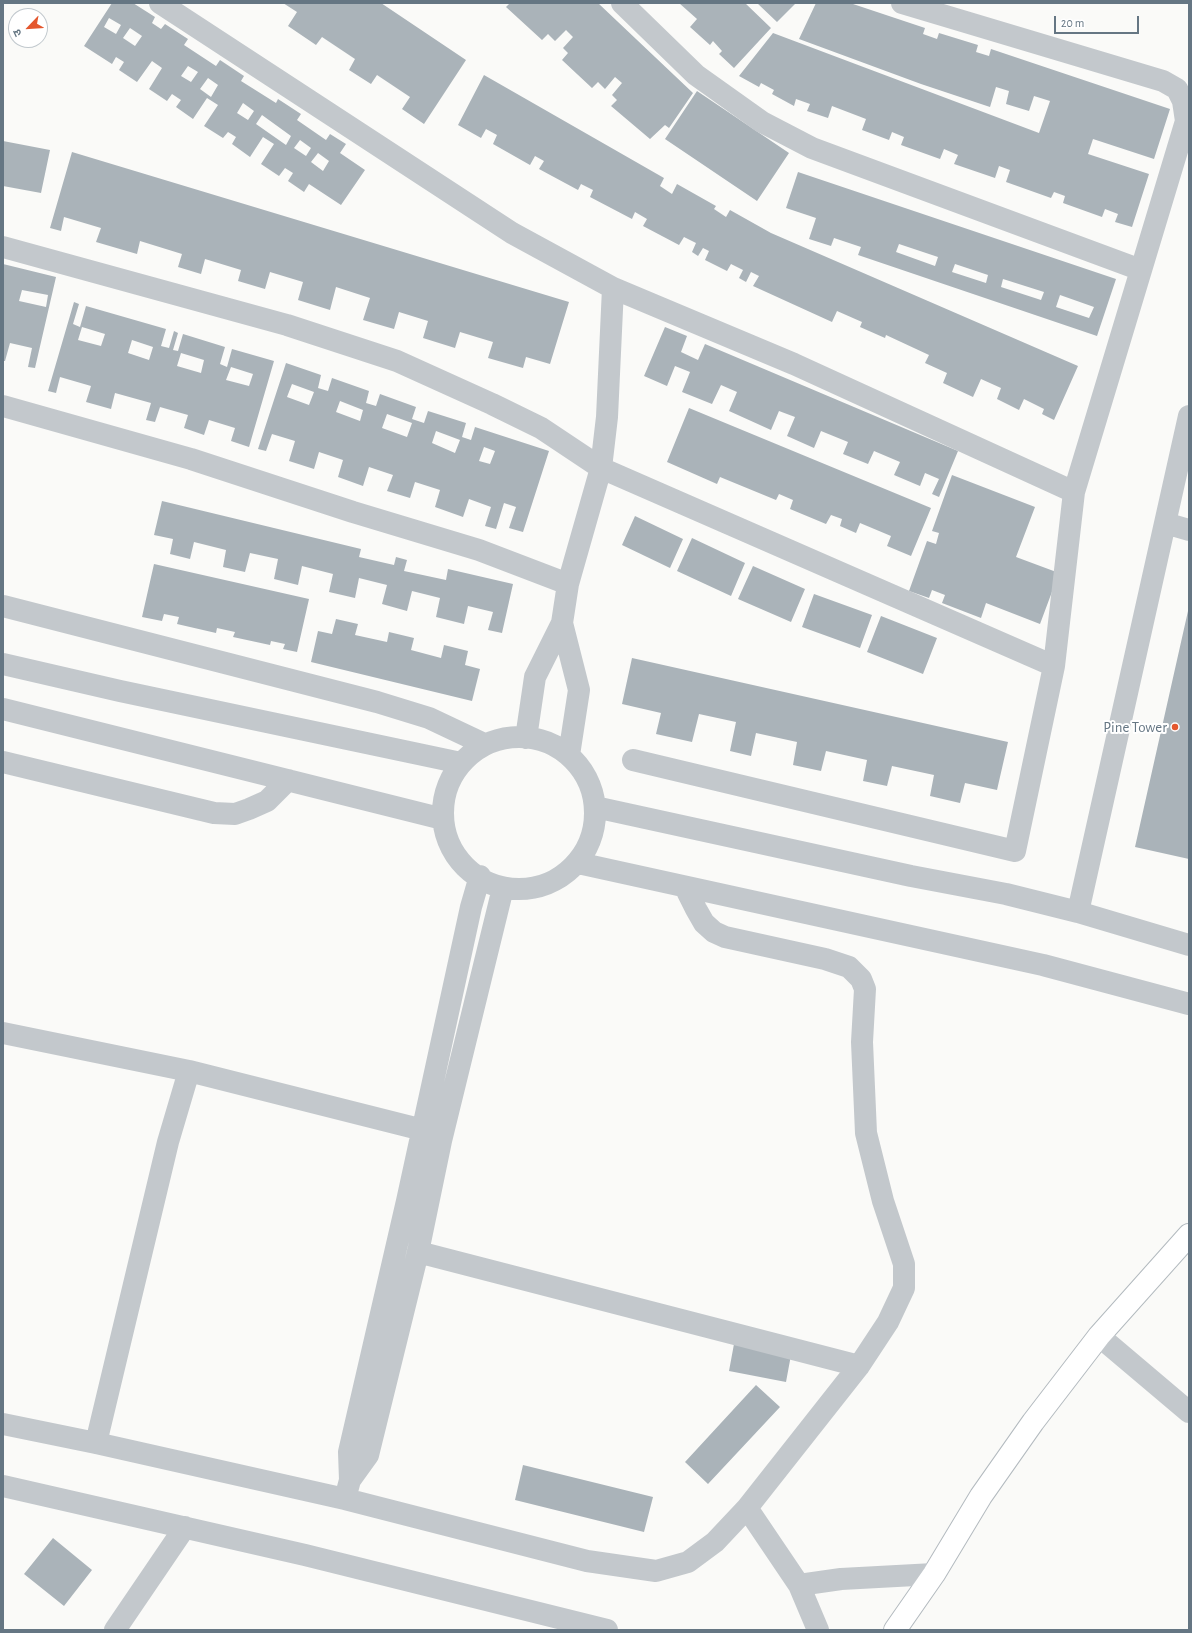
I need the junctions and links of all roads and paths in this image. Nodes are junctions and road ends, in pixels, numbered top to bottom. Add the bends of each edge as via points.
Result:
1 (160, 3) edge
2 (622, 3) edge
3 (902, 3) edge
4 (3, 247) edge
5 (1141, 270) junction
6 (613, 288) junction
7 (3, 406) edge
8 (1189, 416) edge
9 (601, 468) junction
10 (1074, 492) junction
11 (1165, 523) junction
12 (1189, 530) edge
13 (568, 584) junction
14 (3, 606) edge
15 (562, 623) junction
16 (3, 664) edge
17 (1054, 666) junction
18 (3, 709) edge
19 (526, 738) junction
20 (484, 744) junction
21 (569, 754) junction
22 (633, 760) dead end
23 (3, 762) edge
24 (461, 763) junction
25 (288, 780) junction
26 (596, 807) junction
27 (442, 819) junction
28 (578, 863) junction
29 (480, 876) junction
30 (685, 887) junction
31 (503, 888) junction
32 (1078, 912) junction
33 (1189, 945) edge
34 (1189, 1004) edge
35 (3, 1033) edge
36 (189, 1071) junction
37 (423, 1130) junction
38 (1189, 1235) edge
39 (418, 1252) junction
40 (1099, 1336) junction
41 (859, 1366) junction
42 (1189, 1412) edge
43 (3, 1424) edge
44 (96, 1442) junction
45 (3, 1486) edge
46 (348, 1490) junction
47 (747, 1508) junction
48 (185, 1527) junction
49 (934, 1574) junction
50 (799, 1585) junction
51 (115, 1630) edge
52 (606, 1630) edge
53 (818, 1630) edge
54 (895, 1630) edge

1 - 6 street via 512,233
2 - 5 street via 696,75 762,122 812,148
3 - 5 street via 1163,81 1177,89 1183,101 1186,121
4 - 9 street via 287,325 397,360 541,428
5 - 10 street
6 - 9 street via 607,417
6 - 10 street via 794,364
7 - 13 street via 192,459 479,550
8 - 11 street
9 - 13 street
9 - 17 street
10 - 17 street
11 - 12 street
11 - 32 street
13 - 15 street
14 - 20 street via 377,702 429,718
15 - 19 street via 535,677
15 - 21 street via 579,690
16 - 24 street
17 - 22 street via 1015,851
18 - 25 street
19 - 20 street via 513,736
19 - 21 street via 543,740
20 - 24 street
21 - 26 street via 587,778
23 - 25 street via 214,813 235,814 267,801
24 - 27 street via 446,789
25 - 27 street
26 - 28 street via 592,837
26 - 32 street via 911,876 1006,894
27 - 29 street via 451,848 470,871
28 - 30 street
28 - 31 street via 554,882 526,890
29 - 31 street
29 - 37 street
30 - 34 street via 1043,965
30 - 41 street via 704,923 714,932 725,937 825,959 849,967 861,979 865,989 862,1042 866,1132 883,1200 904,1264 904,1288 888,1322
31 - 39 street via 441,1141
32 - 33 street
35 - 36 street
36 - 37 street
36 - 44 street via 168,1142
37 - 46 street via 349,1452
38 - 40 main road
39 - 41 street
39 - 46 street via 368,1455
40 - 42 street
40 - 49 main road via 980,1496
41 - 47 street
43 - 44 street
44 - 46 street
45 - 48 street
46 - 47 street via 587,1561 656,1571 688,1562 715,1542
47 - 50 street
48 - 51 street
48 - 52 street
49 - 50 street via 841,1579
49 - 54 main road
50 - 53 street

